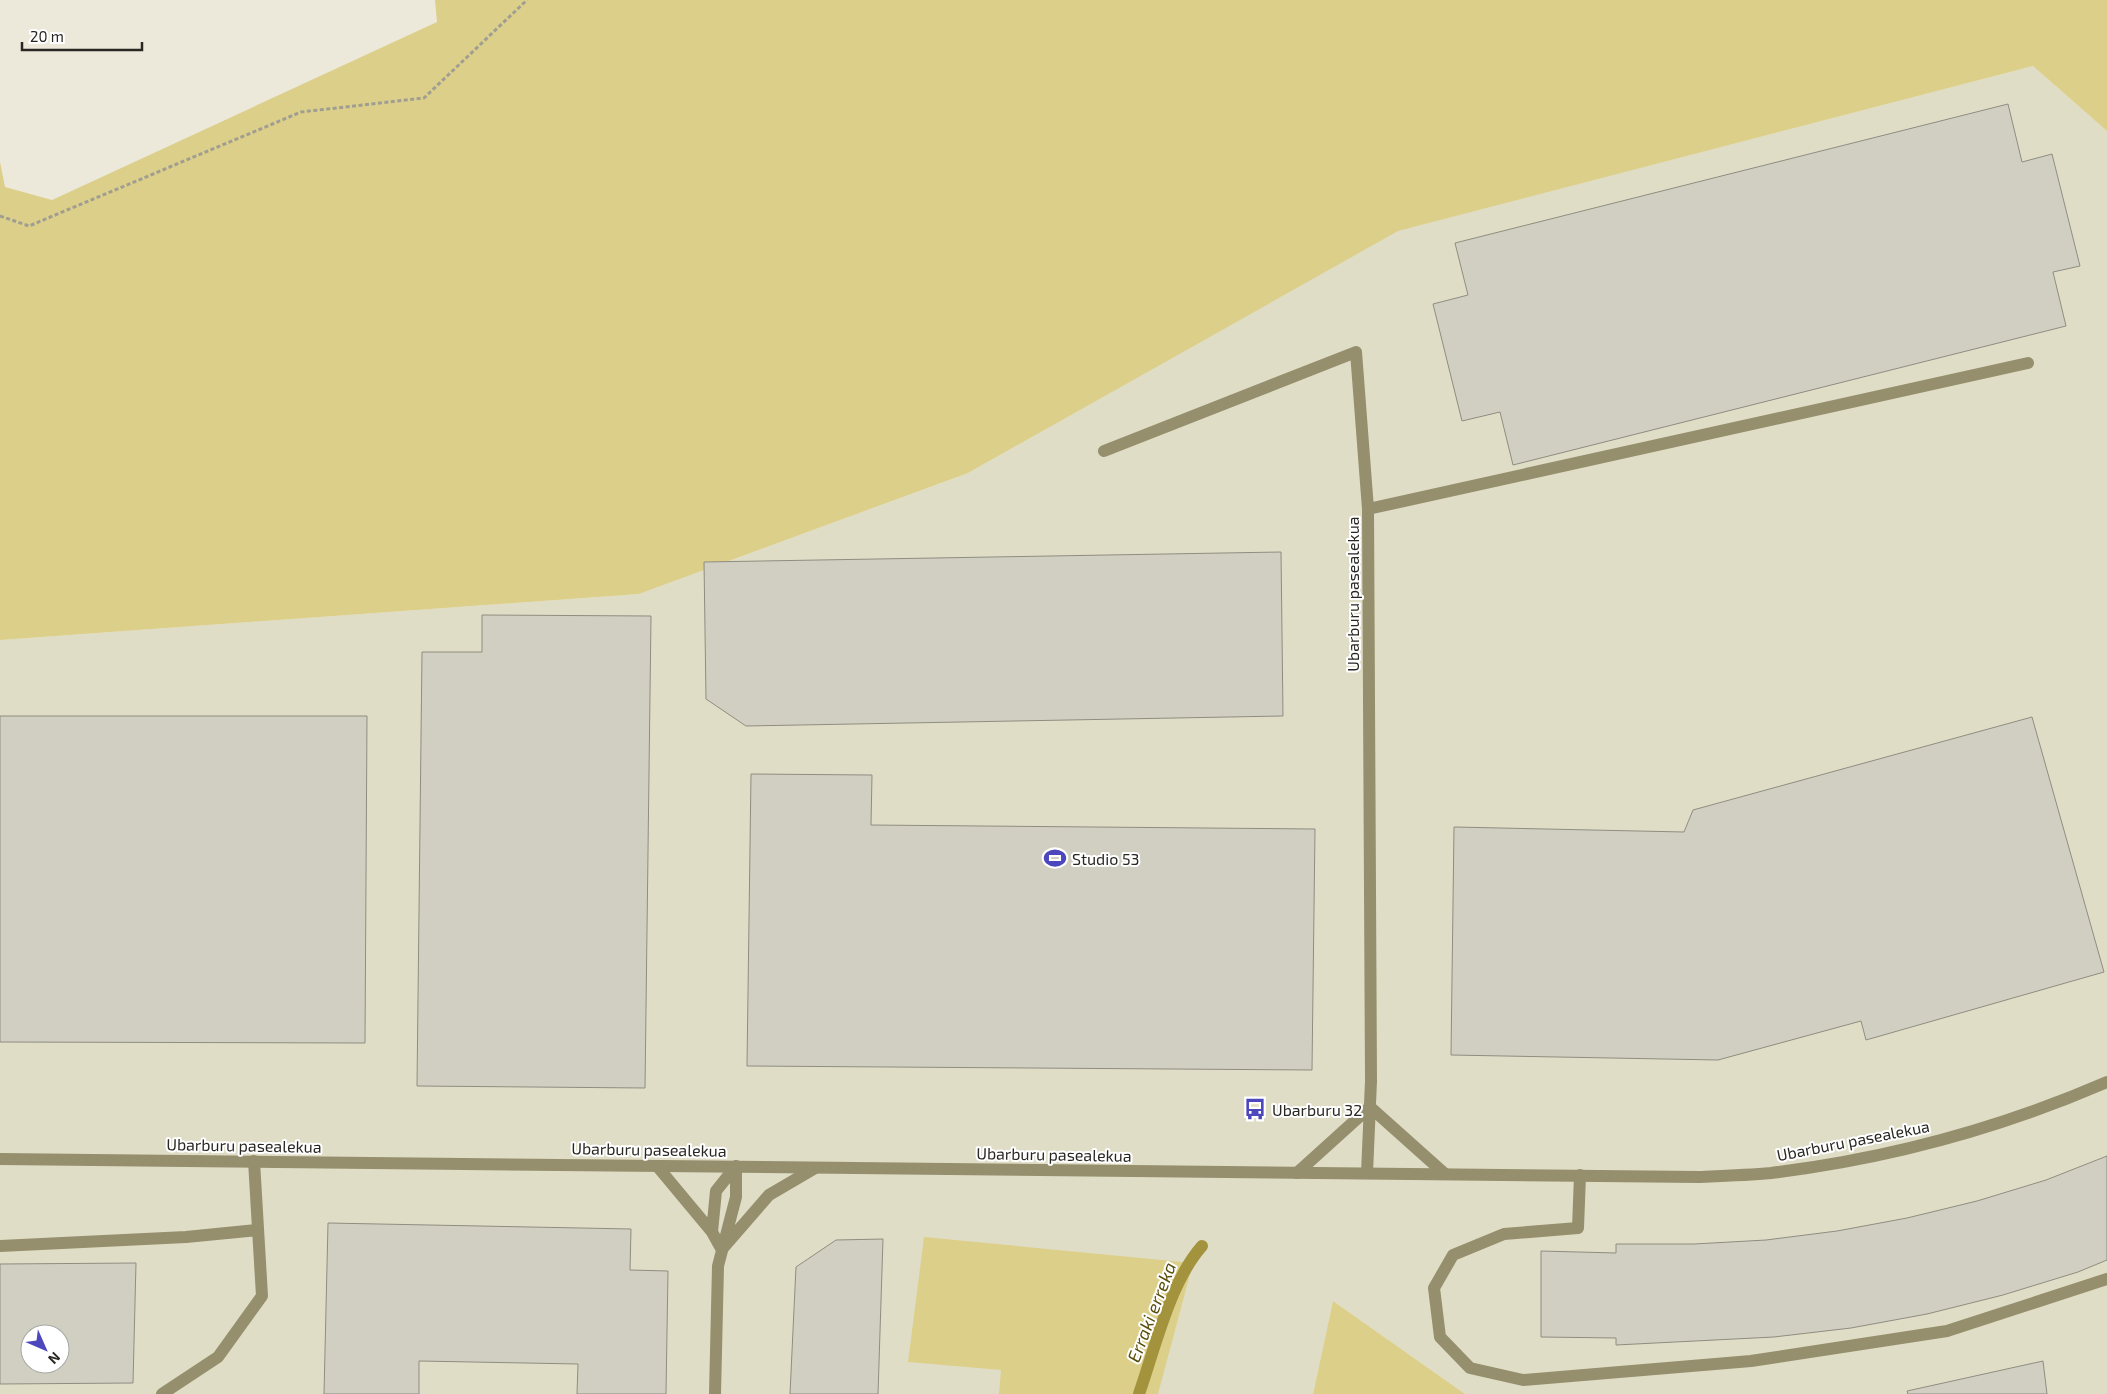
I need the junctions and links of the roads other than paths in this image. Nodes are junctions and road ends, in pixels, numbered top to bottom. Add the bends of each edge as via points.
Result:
1 (2028, 363) dead end
2 (1104, 450) dead end
3 (1368, 509) junction
4 (2107, 1082) edge
5 (1370, 1107) junction
6 (0, 1159) edge
7 (254, 1161) junction
8 (657, 1166) junction
9 (736, 1166) junction
10 (815, 1168) junction
11 (1297, 1173) junction
12 (1367, 1173) junction
13 (1445, 1174) junction
14 (1580, 1175) junction
15 (257, 1230) junction
16 (712, 1232) junction
17 (0, 1246) edge
18 (722, 1250) junction
19 (2107, 1279) edge
20 (162, 1394) edge
21 (715, 1394) edge

1 - 3 street
2 - 3 street, Ubarburu pasealekua via 1356,352
3 - 5 street, Ubarburu pasealekua
4 - 14 street, Ubarburu pasealekua via 1989,1126 1919,1146 1838,1163 1770,1173 1700,1177
5 - 11 street
5 - 12 street, Ubarburu pasealekua
5 - 13 street
6 - 7 street, Ubarburu pasealekua
7 - 8 street, Ubarburu pasealekua
7 - 15 street
8 - 9 street, Ubarburu pasealekua
8 - 16 street
9 - 10 street, Ubarburu pasealekua
9 - 16 street via 716,1191
9 - 18 street via 736,1197
10 - 11 street, Ubarburu pasealekua
10 - 18 street via 769,1195
11 - 12 street, Ubarburu pasealekua
12 - 13 street, Ubarburu pasealekua
13 - 14 street, Ubarburu pasealekua
14 - 19 street via 1578,1228 1504,1234 1453,1255 1434,1288 1440,1336 1470,1368 1523,1380 1751,1361 1946,1331
15 - 17 street via 186,1237
15 - 20 street via 262,1296 218,1357
16 - 18 street
18 - 21 street via 718,1266

